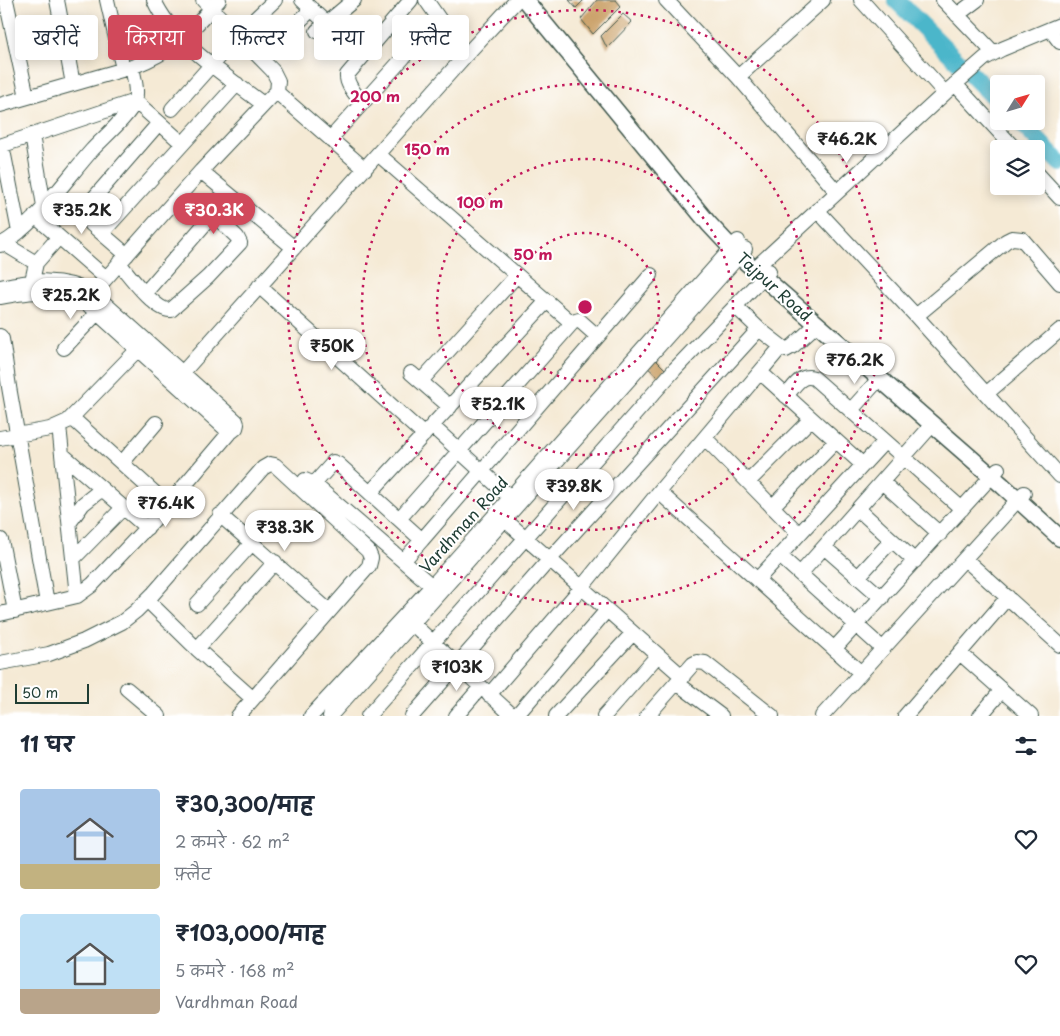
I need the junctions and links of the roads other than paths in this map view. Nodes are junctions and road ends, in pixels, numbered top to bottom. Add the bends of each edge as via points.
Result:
1 (6, 0) edge
2 (57, 0) edge
3 (107, 0) edge
4 (154, 0) edge
5 (275, 0) edge
6 (354, 0) edge
7 (411, 0) edge
8 (426, 0) edge
9 (517, 0) edge
10 (525, 0) edge
11 (538, 0) edge
12 (666, 0) edge
13 (823, 0) edge
14 (861, 0) edge
15 (943, 0) edge
16 (977, 0) edge
17 (211, 3) edge
18 (307, 4) edge
19 (162, 15) edge
20 (201, 15) edge
21 (221, 15) edge
22 (259, 15) edge
23 (299, 15) edge
24 (318, 15) edge
25 (336, 15) edge
26 (436, 15) edge
27 (957, 15) junction
28 (1055, 27) edge
29 (382, 33) edge
30 (1060, 42) edge
31 (469, 52) edge
32 (989, 56) junction
33 (202, 57) edge
34 (152, 60) edge
35 (216, 60) edge
36 (262, 60) edge
37 (358, 60) edge
38 (401, 60) edge
39 (461, 60) edge
40 (212, 65) junction
41 (128, 68) junction
42 (738, 77) junction
43 (73, 84) junction
44 (237, 84) junction
45 (954, 86) junction
46 (277, 93) junction
47 (27, 97) junction
48 (135, 101) junction
49 (362, 102) junction
50 (263, 104) junction
51 (0, 105) edge
52 (172, 109) dead end
53 (159, 123) junction
54 (32, 135) junction
55 (331, 138) junction
56 (1006, 140) edge
57 (182, 143) junction
58 (1, 145) edge
59 (378, 154) junction
60 (365, 169) junction
61 (201, 171) junction
62 (1045, 182) edge
63 (837, 192) junction
64 (55, 193) junction
65 (230, 195) junction
66 (1060, 198) edge
67 (818, 210) junction
68 (39, 211) junction
69 (80, 214) junction
70 (213, 214) junction
71 (18, 232) junction
72 (102, 233) junction
73 (59, 237) junction
74 (2, 244) edge
75 (294, 248) junction
76 (739, 249) junction
77 (123, 259) junction
78 (36, 263) junction
79 (761, 270) junction
80 (517, 275) junction
81 (651, 275) dead end
82 (106, 278) junction
83 (32, 281) junction
84 (1060, 282) edge
85 (0, 286) edge
86 (259, 286) junction
87 (93, 293) junction
88 (145, 293) junction
89 (0, 297) edge
90 (546, 301) junction
91 (735, 306) junction
92 (98, 312) junction
93 (916, 316) junction
94 (572, 323) junction
95 (817, 324) junction
96 (759, 329) junction
97 (1060, 330) edge
98 (0, 336) edge
99 (597, 336) junction
100 (142, 346) junction
101 (781, 347) junction
102 (64, 348) dead end
103 (760, 372) junction
104 (178, 378) junction
105 (880, 379) junction
106 (986, 394) junction
107 (786, 396) junction
108 (450, 407) junction
109 (851, 410) junction
110 (72, 418) junction
111 (811, 419) junction
112 (156, 423) dead end
113 (932, 425) junction
114 (59, 426) junction
115 (428, 431) junction
116 (18, 435) junction
117 (0, 438) edge
118 (705, 438) junction
119 (836, 441) junction
120 (884, 441) junction
121 (459, 451) junction
122 (63, 455) junction
123 (904, 458) junction
124 (122, 463) junction
125 (863, 465) junction
126 (1058, 471) edge
127 (482, 472) junction
128 (994, 473) junction
129 (287, 476) junction
130 (748, 482) junction
131 (882, 482) junction
132 (314, 484) junction
133 (102, 489) junction
134 (659, 492) junction
135 (370, 493) junction
136 (1021, 496) junction
137 (511, 498) junction
138 (168, 505) junction
139 (772, 507) junction
140 (123, 508) junction
141 (858, 509) junction
142 (962, 509) junction
143 (220, 515) junction
144 (399, 519) junction
145 (504, 520) junction
146 (70, 522) junction
147 (1060, 525) edge
148 (146, 528) junction
149 (799, 534) junction
150 (940, 534) junction
151 (525, 537) junction
152 (1060, 538) edge
153 (1, 540) dead end
154 (422, 540) junction
155 (892, 540) junction
156 (253, 542) junction
157 (824, 547) junction
158 (780, 556) junction
159 (74, 558) junction
160 (550, 559) junction
161 (965, 559) junction
162 (404, 560) junction
163 (915, 561) junction
164 (275, 562) junction
165 (800, 574) junction
166 (858, 577) junction
167 (757, 580) junction
168 (432, 586) junction
169 (582, 587) junction
170 (77, 596) junction
171 (882, 598) junction
172 (1008, 598) junction
173 (147, 600) junction
174 (47, 603) junction
175 (197, 604) dead end
176 (608, 610) junction
177 (15, 611) junction
178 (329, 611) junction
179 (0, 614) edge
180 (408, 620) junction
181 (858, 625) junction
182 (633, 633) junction
183 (432, 643) junction
184 (1060, 645) edge
185 (197, 649) junction
186 (834, 649) junction
187 (883, 649) junction
188 (960, 653) junction
189 (658, 655) junction
190 (0, 663) edge
191 (457, 666) junction
192 (861, 674) junction
193 (680, 680) junction
194 (127, 689) dead end
195 (1002, 690) junction
196 (485, 691) junction
197 (252, 698) junction
198 (655, 714) edge
199 (159, 716) edge
200 (238, 716) edge
201 (311, 716) edge
202 (330, 716) edge
203 (368, 716) edge
204 (412, 716) edge
205 (456, 716) edge
206 (515, 716) edge
207 (556, 716) edge
208 (604, 716) edge
209 (721, 716) edge
210 (772, 716) edge
211 (822, 716) edge
212 (905, 716) edge
213 (980, 716) edge
214 (1031, 716) edge

1 - 47 street
2 - 43 street
3 - 41 street
4 - 19 street
5 - 22 street
6 - 25 street
7 - 29 street
8 - 26 street
9 - 31 street
10 - 76 main road, Tajpur Road via 709,224
11 - 76 main road, Tajpur Road
12 - 42 street
13 - 42 street
14 - 45 street
15 - 27 street
16 - 27 street
17 - 20 street
17 - 21 street
18 - 23 street
18 - 24 street
27 - 32 street
28 - 30 street
28 - 32 street
32 - 45 street
33 - 40 street
34 - 41 street
35 - 40 street
36 - 46 street via 277,76
37 - 49 street via 346,78
38 - 49 street
39 - 59 street
40 - 44 street
40 - 52 street
41 - 43 street
41 - 48 street via 136,88
42 - 63 street
43 - 47 street
44 - 50 street
44 - 57 street
45 - 56 street
45 - 63 street
46 - 50 street
46 - 55 street
47 - 51 street
48 - 53 street
48 - 54 street
48 - 64 street
49 - 55 street
50 - 61 street
53 - 57 street
53 - 69 street
54 - 58 street
54 - 68 street
55 - 60 street
57 - 72 street
58 - 71 street
59 - 60 street
59 - 80 street
60 - 75 street
61 - 65 street
61 - 77 street
62 - 66 street
63 - 67 street
64 - 68 street
64 - 69 street
65 - 70 street
65 - 75 street
67 - 79 street
67 - 93 street
68 - 71 street
68 - 73 street
69 - 72 street
70 - 88 street
70 - 88 street via 237,237 239,245 171,310 164,309
71 - 74 street
72 - 77 street
73 - 78 street
73 - 82 street
74 - 78 street
75 - 86 street
76 - 79 main road, Tajpur Road
76 - 137 street, Vardhman Road
76 - 145 street, Vardhman Road
77 - 82 street
77 - 88 street
78 - 83 street
79 - 91 street
79 - 95 main road, Tajpur Road
79 - 128 main road, Tajpur Road
80 - 90 street
80 - 108 street via 416,377
81 - 99 street
82 - 87 street
83 - 85 street
83 - 87 street via 69,283
84 - 93 street via 1022,240 1012,238
86 - 104 street
86 - 115 street
87 - 100 street
89 - 92 street via 62,292 83,300
90 - 94 street
90 - 108 street
91 - 96 street
91 - 151 street
92 - 100 street
92 - 102 street
93 - 106 street
94 - 99 street via 579,320
94 - 121 street
95 - 101 street via 790,348
95 - 105 main road, Tajpur Road
96 - 101 street
96 - 160 street
97 - 106 street
98 - 116 street
99 - 127 street
100 - 104 street
100 - 110 street
101 - 103 street
103 - 107 street
103 - 118 street
104 - 138 street via 230,432
105 - 109 street
105 - 113 main road, Tajpur Road
106 - 126 street
107 - 109 street via 801,379 812,376
107 - 111 street
108 - 115 street
109 - 120 street
110 - 114 street
110 - 124 street
111 - 119 street
111 - 130 street
112 - 124 street
113 - 123 street
113 - 128 main road, Tajpur Road
114 - 116 street
114 - 122 street
115 - 121 street
115 - 135 street
116 - 117 street
116 - 174 street
118 - 130 street
118 - 134 street
119 - 125 street
119 - 139 street
120 - 123 street
120 - 125 street
121 - 127 street
121 - 144 street
122 - 133 street
122 - 146 street
123 - 131 street
123 - 142 street
124 - 138 street
125 - 149 street
127 - 137 street
127 - 154 street
128 - 136 main road, Tajpur Road
128 - 142 street
129 - 132 street
129 - 143 street via 274,465 267,465
129 - 178 street via 370,554 369,566
130 - 139 street
131 - 141 street
131 - 150 street
132 - 135 street via 336,462
132 - 162 street
133 - 140 street
133 - 146 street via 83,504
134 - 167 street
134 - 169 street
135 - 144 street
136 - 147 main road, Tajpur Road
136 - 152 main road, Tajpur Road
136 - 161 street
137 - 168 street, Vardhman Road
138 - 148 street
139 - 149 street
140 - 148 street
140 - 159 street
141 - 155 street
141 - 157 street
142 - 150 street
143 - 156 street
143 - 173 street
144 - 154 street
145 - 151 street
145 - 180 street, Vardhman Road
146 - 159 street
148 - 170 street via 92,585
149 - 158 street
150 - 163 street
151 - 160 street
151 - 183 street
153 - 177 street
154 - 162 street
155 - 163 street
155 - 166 street
156 - 164 street
156 - 175 street
157 - 165 street
157 - 166 street
158 - 165 street
158 - 167 street
159 - 170 street
160 - 169 street
160 - 191 street
161 - 172 street
161 - 187 street
162 - 168 street
163 - 171 street
164 - 178 street
164 - 185 street
165 - 181 street
166 - 171 street
167 - 186 street
168 - 180 street, Vardhman Road
169 - 176 street
169 - 196 street
170 - 174 street
171 - 181 street
172 - 184 street
172 - 188 street
173 - 185 street
173 - 190 street via 122,622 84,641 49,654
174 - 177 street
176 - 182 street
176 - 206 street
177 - 179 street
178 - 197 street
180 - 183 street
180 - 201 street, Vardhman Road
180 - 202 street, Vardhman Road
181 - 186 street
181 - 187 street
182 - 189 street
182 - 207 street
183 - 191 street
183 - 203 street
185 - 197 street
186 - 192 street
187 - 192 street
188 - 195 street
188 - 212 street
189 - 193 street
189 - 208 street
191 - 196 street
191 - 204 street
192 - 211 street
193 - 198 street
193 - 209 street
193 - 210 street via 694,664 705,663
194 - 199 street
195 - 213 street
195 - 214 street
196 - 205 street
196 - 206 street
197 - 200 street

